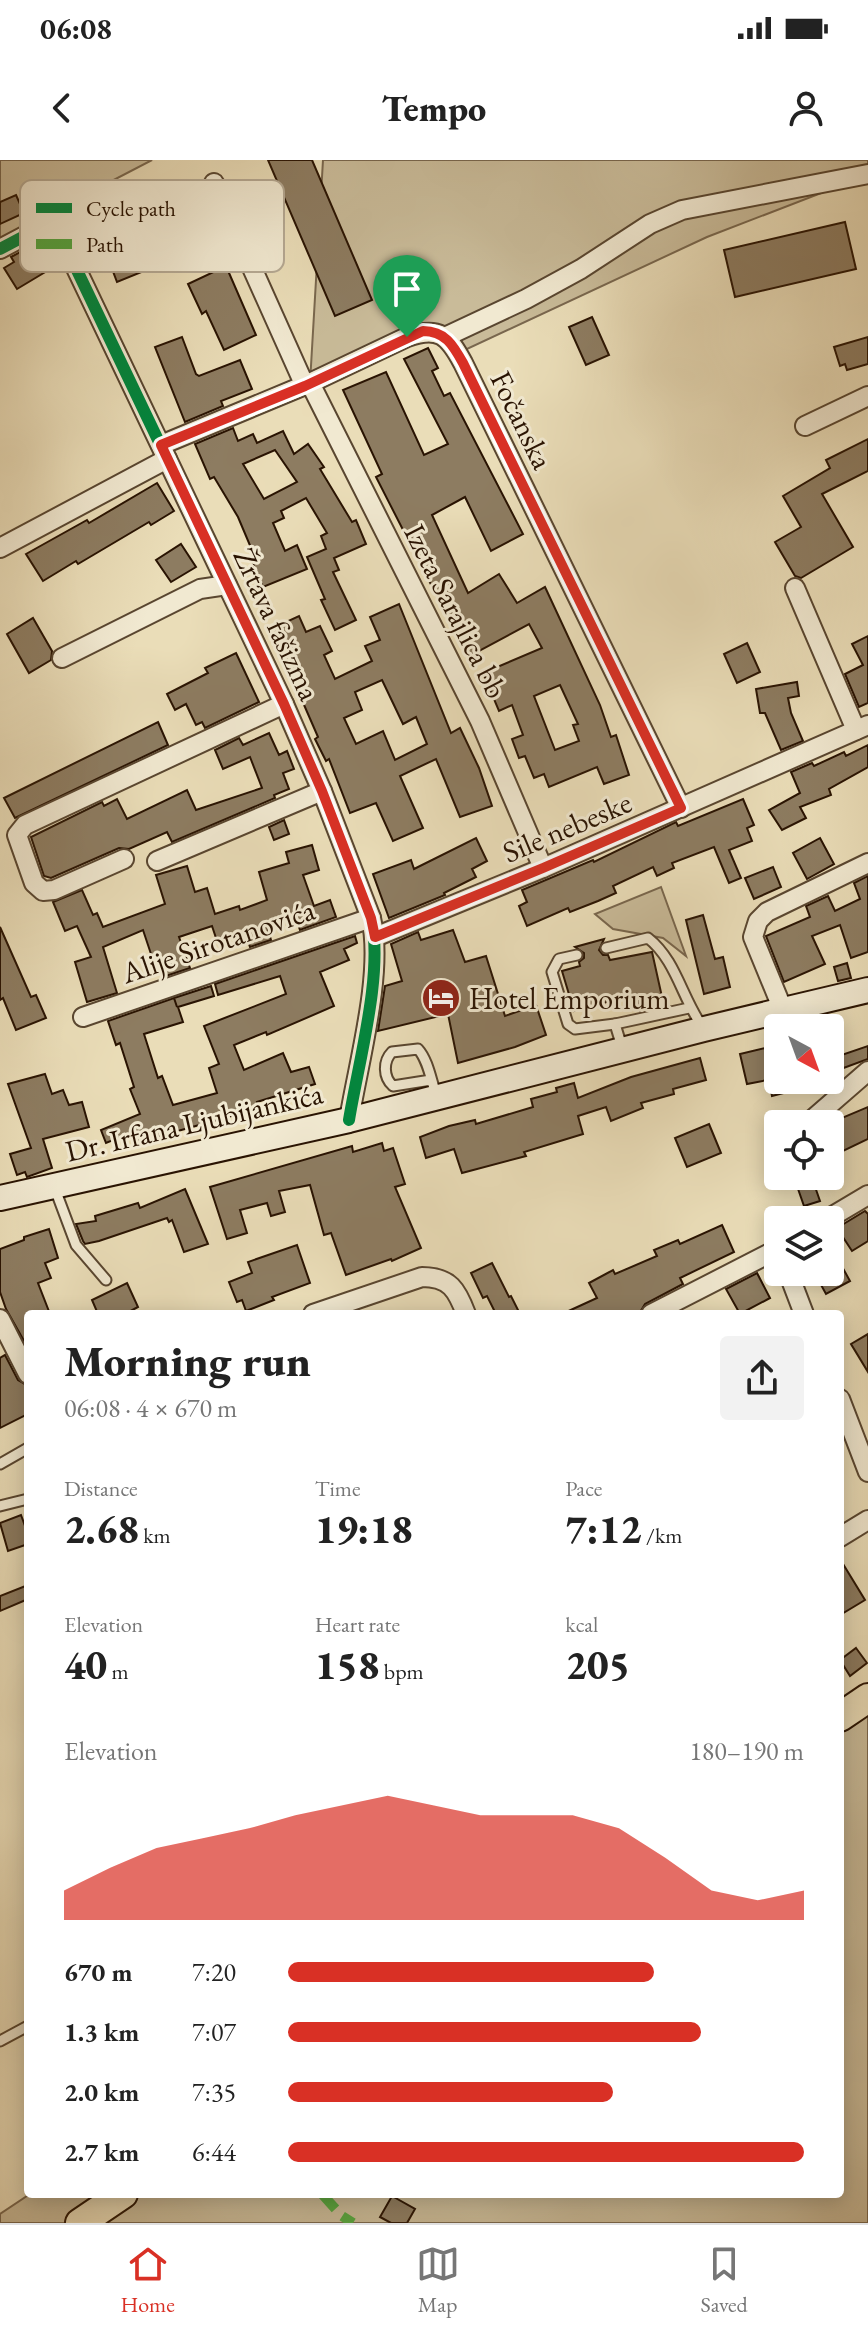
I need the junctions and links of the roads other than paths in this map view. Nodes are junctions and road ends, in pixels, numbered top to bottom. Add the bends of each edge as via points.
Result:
1 (868, 174) edge
2 (20, 238) edge
3 (0, 249) edge
4 (78, 272) edge
5 (255, 272) edge
6 (445, 337) junction
7 (308, 385) junction
8 (868, 396) edge
9 (805, 426) dead end
10 (164, 452) junction
11 (0, 548) edge
12 (227, 585) junction
13 (795, 588) dead end
14 (62, 658) dead end
15 (284, 704) junction
16 (862, 728) edge
17 (322, 791) junction
18 (681, 808) junction
19 (124, 859) dead end
20 (157, 861) dead end
21 (868, 863) edge
22 (543, 868) junction
23 (373, 927) junction
24 (606, 948) dead end
25 (577, 955) dead end
26 (868, 990) edge
27 (689, 1008) junction
28 (783, 1010) junction
29 (83, 1017) dead end
30 (615, 1024) junction
31 (704, 1029) junction
32 (623, 1050) junction
33 (868, 1071) edge
34 (434, 1089) junction
35 (823, 1110) edge
36 (349, 1120) junction
37 (54, 1186) junction
38 (868, 1195) edge
39 (0, 1198) edge
40 (844, 1209) edge
41 (764, 1256) edge
42 (106, 1280) dead end
43 (792, 1286) edge
44 (329, 1310) edge
45 (464, 1310) edge
46 (659, 1310) edge
47 (798, 1310) edge
48 (0, 1319) edge
49 (24, 1366) edge
50 (844, 1409) edge
51 (24, 1450) edge
52 (0, 1464) edge
53 (868, 1472) edge
54 (24, 1500) edge
55 (0, 1506) edge
56 (868, 1520) edge
57 (844, 1535) edge
58 (868, 1698) edge
59 (844, 1714) edge
60 (24, 2028) edge
61 (0, 2041) edge
62 (117, 2198) edge
63 (80, 2223) edge

1 - 6 street via 682,210 539,292
2 - 3 street, Žrtava fašizma
4 - 10 street, Žrtava fašizma
5 - 7 street, Izeta Sarajlica bb
6 - 7 street via 423,331
6 - 18 street, Fočanska via 463,363
7 - 10 street
7 - 22 street, Izeta Sarajlica bb via 480,721
8 - 9 street
10 - 11 street
10 - 12 street, Žrtava fašizma
12 - 14 street via 200,589
12 - 15 street, Žrtava fašizma
13 - 16 street
15 - 17 street, Žrtava fašizma
15 - 19 street via 25,825 17,835 34,883 43,891
16 - 18 street, Sile nebeske
17 - 20 street
17 - 23 street, Žrtava fašizma
18 - 22 street, Sile nebeske
21 - 28 street via 758,921 753,937
22 - 23 street, Sile nebeske
23 - 29 street, Alije Sirotanovića
23 - 36 street, Žrtava fašizma via 375,964
24 - 27 lane via 648,938 665,954
25 - 30 lane via 559,959 552,972 568,1024 575,1029
26 - 28 main road, Dr. Irfana Ljubijankića
27 - 30 lane
27 - 31 lane
28 - 31 main road, Dr. Irfana Ljubijankića
30 - 32 lane
31 - 32 main road, Dr. Irfana Ljubijankića
32 - 34 main road, Dr. Irfana Ljubijankića
33 - 35 street
34 - 34 lane via 418,1049 387,1057 393,1086
34 - 36 main road, Dr. Irfana Ljubijankića
36 - 37 main road, Dr. Irfana Ljubijankića
37 - 39 main road, Dr. Irfana Ljubijankića
37 - 42 lane via 76,1245
38 - 40 street
41 - 46 street
43 - 47 street
44 - 45 street via 422,1277 449,1284
48 - 49 street
50 - 53 street
51 - 52 lane
54 - 55 lane
56 - 57 street
58 - 59 main road
60 - 61 lane
62 - 63 main road

